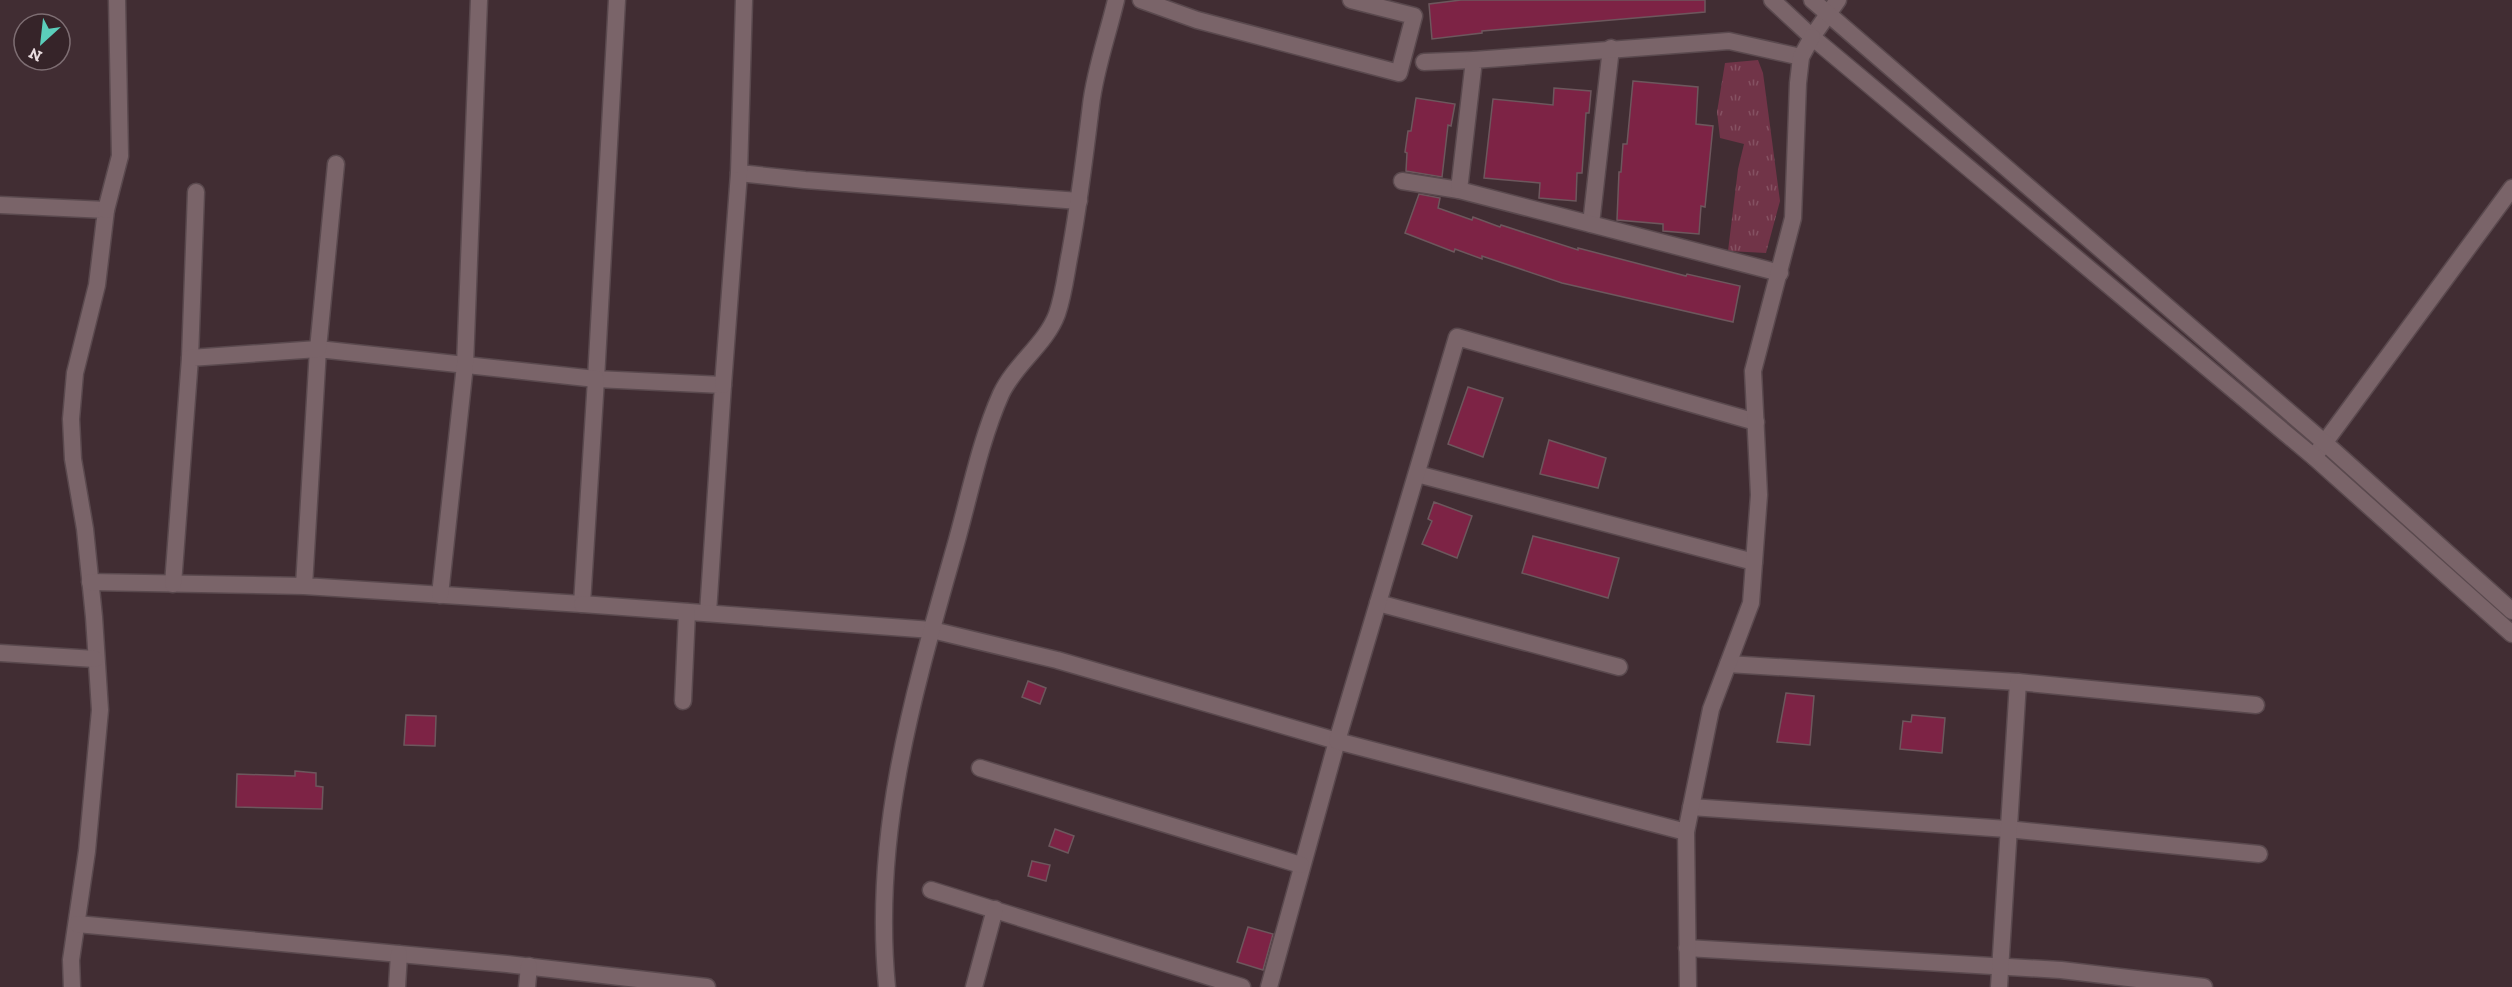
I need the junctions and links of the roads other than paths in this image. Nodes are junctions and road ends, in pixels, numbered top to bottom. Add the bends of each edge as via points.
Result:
1 (117, 0) edge
2 (479, 0) edge
3 (617, 0) edge
4 (744, 0) edge
5 (1116, 0) edge
6 (1141, 0) edge
7 (1351, 0) edge
8 (1772, 0) edge
9 (1812, 0) edge
10 (1833, 7) edge
11 (1812, 37) junction
12 (1611, 48) junction
13 (1801, 57) junction
14 (1474, 60) junction
15 (1424, 62) dead end
16 (336, 164) dead end
17 (739, 173) junction
18 (1402, 181) dead end
19 (2512, 188) edge
20 (1459, 190) junction
21 (196, 192) dead end
22 (1079, 201) junction
23 (0, 205) edge
24 (106, 210) junction
25 (1591, 224) junction
26 (1780, 273) junction
27 (318, 349) junction
28 (190, 358) junction
29 (465, 365) junction
30 (596, 379) junction
31 (723, 385) junction
32 (1756, 422) junction
33 (2325, 443) junction
34 (2314, 457) junction
35 (1417, 474) junction
36 (1754, 562) junction
37 (90, 582) junction
38 (173, 584) junction
39 (304, 586) junction
40 (440, 595) junction
41 (1378, 603) junction
42 (582, 604) junction
43 (2512, 611) edge
44 (687, 612) junction
45 (708, 613) junction
46 (932, 630) junction
47 (2512, 634) edge
48 (0, 652) edge
49 (95, 659) junction
50 (1728, 664) junction
51 (1619, 667) dead end
52 (2018, 682) junction
53 (683, 700) dead end
54 (2256, 705) dead end
55 (1337, 741) junction
56 (980, 768) dead end
57 (1691, 807) junction
58 (2007, 829) junction
59 (1686, 832) junction
60 (2259, 854) dead end
61 (1301, 865) junction
62 (932, 890) dead end
63 (995, 909) junction
64 (76, 924) junction
65 (1687, 948) junction
66 (399, 954) junction
67 (528, 966) junction
68 (2001, 966) junction
69 (72, 987) edge
70 (397, 987) edge
71 (527, 987) edge
72 (707, 987) edge
73 (887, 987) edge
74 (974, 987) edge
75 (1242, 987) edge
76 (1269, 987) edge
77 (1688, 987) edge
78 (2000, 987) edge
79 (2204, 987) edge

1 - 24 street via 120,156
2 - 29 street
3 - 30 street
4 - 17 street
5 - 22 street via 1091,102
6 - 7 street via 1197,20 1400,73 1414,16
8 - 11 street
9 - 10 street
10 - 11 street
10 - 33 street
11 - 13 street
11 - 34 street
12 - 13 street via 1729,41
12 - 14 street
12 - 25 street
13 - 26 street via 1793,218
14 - 15 street
14 - 20 street
16 - 27 street
17 - 22 street
17 - 31 street
18 - 20 street
19 - 33 street
20 - 25 street
21 - 28 street
22 - 46 street via 1056,316 1001,394
23 - 24 street
24 - 37 street via 97,285 75,373 72,419 73,459
25 - 26 street
26 - 32 street via 1753,371
27 - 28 street
27 - 29 street
27 - 39 street
28 - 38 street
29 - 30 street
29 - 40 street
30 - 31 street
30 - 42 street
31 - 45 street
32 - 35 street via 1457,337
32 - 36 street via 1759,495
33 - 34 street
33 - 43 street
34 - 47 street
35 - 36 street
35 - 41 street
36 - 50 street via 1751,603
37 - 38 street
37 - 49 street
38 - 39 street
39 - 40 street
40 - 42 street
41 - 51 street
41 - 55 street
42 - 44 street
44 - 45 street
44 - 53 street
45 - 46 street
46 - 55 street via 1057,660
46 - 73 street via 896,774 885,851 882,939
48 - 49 street
49 - 64 street via 100,710
50 - 52 street
50 - 57 street via 1711,709
52 - 54 street
52 - 58 street
55 - 59 street
55 - 61 street
56 - 61 street
57 - 58 street
57 - 59 street
58 - 60 street
58 - 68 street
59 - 65 street
61 - 76 street
62 - 63 street
63 - 74 street
63 - 75 street
64 - 66 street
64 - 69 street
65 - 68 street
65 - 77 street
66 - 67 street
66 - 70 street
67 - 71 street
67 - 72 street
68 - 78 street
68 - 79 street

